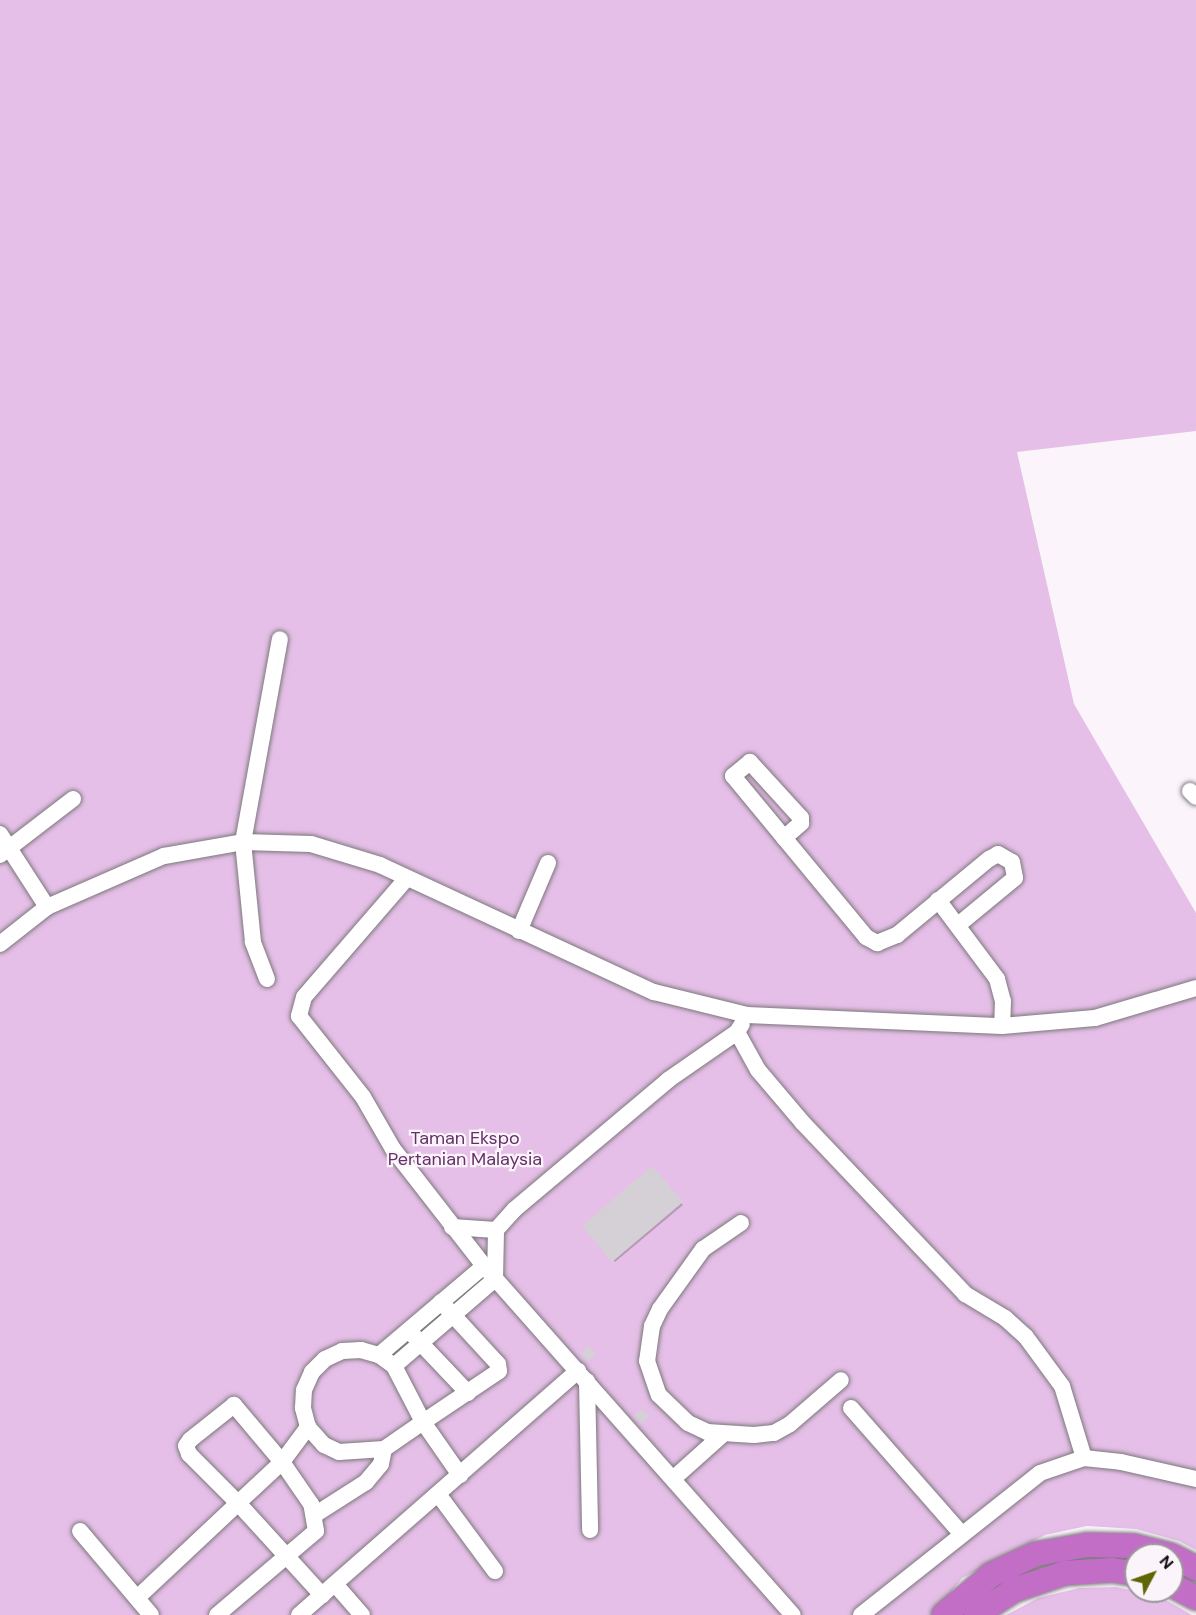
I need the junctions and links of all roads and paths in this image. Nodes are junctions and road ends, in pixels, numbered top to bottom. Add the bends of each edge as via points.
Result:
1 (280, 639) dead end
2 (73, 799) dead end
3 (0, 834) edge
4 (784, 838) junction
5 (243, 842) junction
6 (5, 852) edge
7 (548, 863) dead end
8 (407, 878) junction
9 (939, 900) junction
10 (47, 907) junction
11 (958, 925) junction
12 (17, 929) junction
13 (519, 931) junction
14 (0, 936) edge
15 (0, 944) edge
16 (267, 979) dead end
17 (1196, 988) edge
18 (747, 1016) junction
19 (1002, 1026) junction
20 (737, 1032) junction
21 (741, 1223) dead end
22 (452, 1227) junction
23 (496, 1230) junction
24 (490, 1273) junction
25 (447, 1309) junction
26 (409, 1330) junction
27 (420, 1343) junction
28 (379, 1355) junction
29 (394, 1366) junction
30 (582, 1376) junction
31 (841, 1380) dead end
32 (468, 1393) junction
33 (851, 1408) dead end
34 (423, 1422) junction
35 (308, 1426) junction
36 (721, 1436) junction
37 (384, 1449) junction
38 (1084, 1458) junction
39 (282, 1462) junction
40 (460, 1475) junction
41 (674, 1478) junction
42 (1196, 1479) edge
43 (438, 1494) junction
44 (238, 1503) junction
45 (316, 1514) junction
46 (590, 1530) dead end
47 (80, 1531) dead end
48 (961, 1533) junction
49 (1124, 1546) edge
50 (288, 1557) junction
51 (495, 1571) dead end
52 (1124, 1572) edge
53 (328, 1590) junction
54 (137, 1598) junction
55 (151, 1615) edge
56 (217, 1615) edge
57 (299, 1615) edge
58 (362, 1615) edge
59 (793, 1615) edge
60 (861, 1615) edge
61 (944, 1615) edge
62 (976, 1615) edge

1 - 5 street
2 - 6 street
3 - 6 street
4 - 4 street via 733,776 753,762 801,818 801,823
4 - 9 street via 866,937 877,942 889,940
5 - 8 street via 311,844
5 - 10 street via 164,856
5 - 16 street via 253,942
6 - 10 street
7 - 13 street
8 - 13 street
8 - 22 street via 304,997 299,1016 363,1097 393,1149
9 - 11 street
9 - 11 street via 989,859 998,855 1012,862 1016,870 1011,883
10 - 12 street
11 - 19 street via 997,980 1003,1001
12 - 14 street
12 - 15 street
13 - 18 street via 654,992
17 - 19 street via 1095,1018
18 - 19 street
18 - 20 street
20 - 23 street via 588,1145
20 - 38 street via 758,1070 819,1140 965,1294 1005,1318 1026,1337 1062,1386
21 - 36 street via 703,1249 684,1270 660,1309 648,1342 647,1361 659,1395 688,1423
22 - 23 street
22 - 24 street
23 - 24 street
24 - 25 street
24 - 30 street
25 - 26 street
25 - 27 street
25 - 32 street via 498,1364 499,1371 494,1376
26 - 27 street
26 - 28 street
27 - 29 street
27 - 32 street
28 - 29 street
28 - 35 street via 361,1350 342,1351 325,1359 312,1372 304,1389 303,1408
29 - 34 street
30 - 40 street
30 - 41 street
30 - 46 street
31 - 36 street via 774,1433
32 - 34 street
33 - 48 street
34 - 37 street
34 - 40 street
35 - 37 street via 324,1445 339,1452
35 - 39 street
36 - 41 street
37 - 45 street via 381,1464 366,1482
38 - 42 street
38 - 48 street via 1040,1473
39 - 44 street
39 - 44 street via 234,1405 190,1440 186,1446 189,1454
39 - 45 street
40 - 43 street
41 - 59 street
43 - 51 street
43 - 53 street
44 - 50 street
44 - 54 street
45 - 50 street via 316,1531
47 - 54 street
48 - 60 street
49 - 61 highway via 1098,1545 1036,1554 991,1575
50 - 53 street
50 - 56 street
52 - 62 highway via 1065,1573 1014,1590
53 - 57 street
53 - 58 street
54 - 55 street

